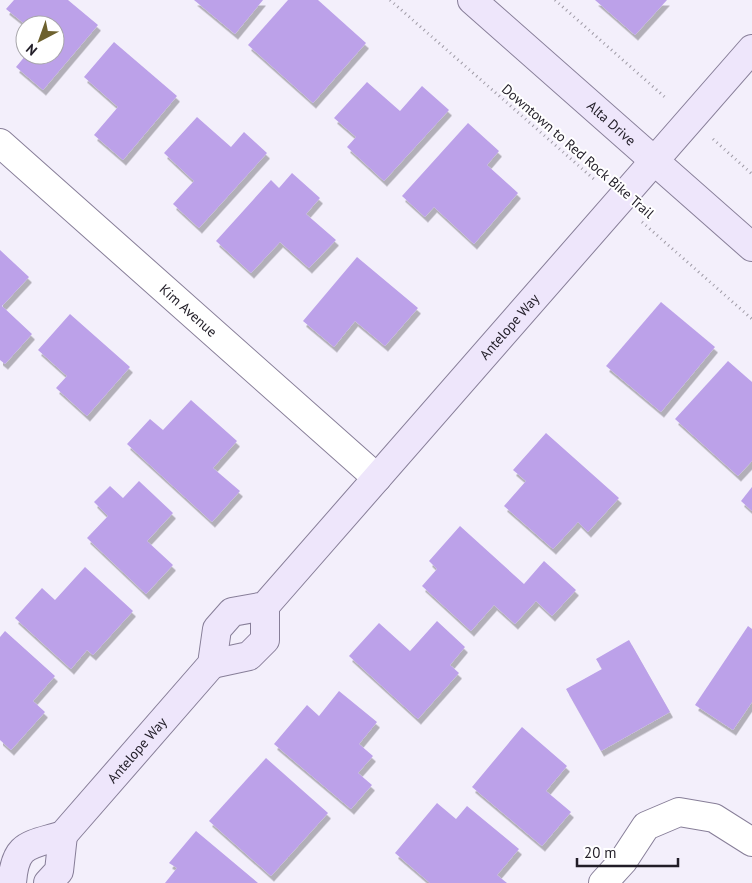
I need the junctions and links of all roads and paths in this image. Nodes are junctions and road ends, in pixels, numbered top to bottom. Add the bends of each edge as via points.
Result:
1 (390, 0) edge
2 (472, 0) edge
3 (555, 0) edge
4 (752, 49) edge
5 (690, 119) junction
6 (0, 143) edge
7 (654, 160) junction
8 (752, 174) edge
9 (618, 201) junction
10 (752, 247) edge
11 (752, 319) edge
12 (377, 478) junction
13 (265, 606) junction
14 (212, 664) junction
15 (63, 835) junction
16 (752, 842) edge
17 (12, 883) edge
18 (48, 883) edge
19 (603, 883) edge

1 - 9 path, Downtown to Red Rock Bike Trail
2 - 7 street, Alta Drive
3 - 5 path
4 - 5 street, Antelope Way
5 - 7 street, Antelope Way
5 - 8 path
6 - 12 street, Kim Avenue
7 - 9 street, Antelope Way
7 - 10 street, Alta Drive
9 - 11 path, Downtown to Red Rock Bike Trail
9 - 12 street, Antelope Way
12 - 13 street, Antelope Way
13 - 14 street via 232,612 217,629
13 - 14 street via 264,640 250,656
14 - 15 street, Antelope Way
15 - 17 street via 27,846 14,861
15 - 18 street via 59,871
16 - 19 street via 714,818 679,812 646,826 623,861

